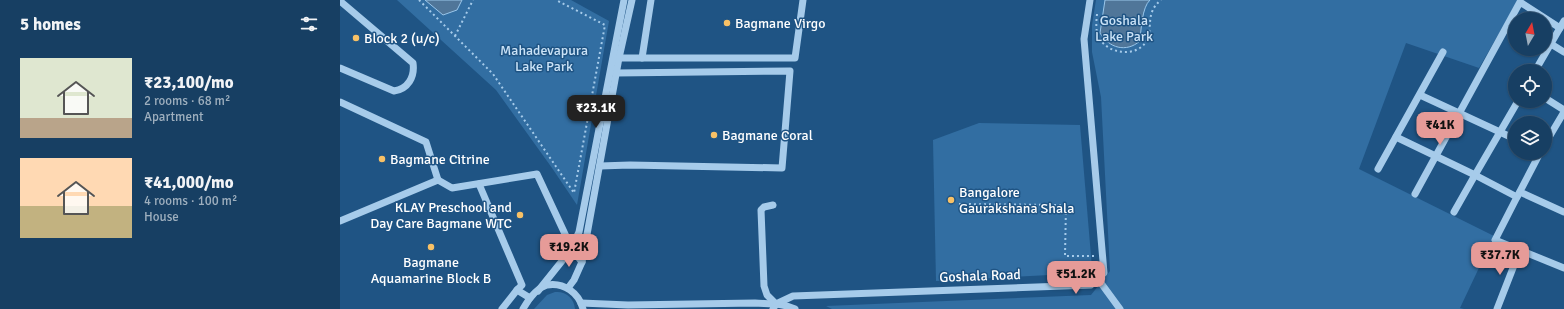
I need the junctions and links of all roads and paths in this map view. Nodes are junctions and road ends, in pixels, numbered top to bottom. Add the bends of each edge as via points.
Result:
1 (419, 0) edge
2 (473, 0) edge
3 (556, 0) edge
4 (624, 0) edge
5 (632, 0) edge
6 (651, 0) edge
7 (803, 0) edge
8 (1090, 0) edge
9 (1160, 0) edge
10 (340, 1) edge
11 (1098, 8) dead end
12 (1562, 24) edge
13 (455, 36) junction
14 (1552, 42) edge
15 (1552, 45) edge
16 (1443, 52) dead end
17 (1564, 52) edge
18 (619, 58) junction
19 (642, 58) junction
20 (340, 68) edge
21 (616, 73) junction
22 (1420, 95) junction
23 (340, 102) edge
24 (1552, 103) edge
25 (1514, 108) edge
26 (1564, 111) edge
27 (1459, 113) junction
28 (1561, 125) edge
29 (1500, 131) junction
30 (1508, 135) edge
31 (1552, 136) edge
32 (1396, 137) junction
33 (1436, 155) junction
34 (1536, 160) edge
35 (600, 166) junction
36 (1378, 169) dead end
37 (1476, 175) junction
38 (438, 180) junction
39 (479, 184) junction
40 (1415, 194) dead end
41 (1518, 194) junction
42 (959, 204) dead end
43 (773, 205) dead end
44 (1454, 212) dead end
45 (1564, 212) edge
46 (340, 221) edge
47 (572, 249) junction
48 (1520, 250) junction
49 (1102, 256) junction
50 (582, 262) junction
51 (1564, 268) edge
52 (1098, 280) junction
53 (568, 288) junction
54 (517, 290) junction
55 (538, 291) junction
56 (793, 296) junction
57 (530, 298) junction
58 (582, 306) edge
59 (775, 307) edge
60 (786, 307) edge
61 (502, 309) edge
62 (523, 309) edge
63 (795, 309) edge
64 (1120, 309) edge
65 (1497, 309) edge

1 - 13 path
2 - 13 path
3 - 13 path via 605,25 574,193 493,74
4 - 47 street via 579,232
5 - 18 street
6 - 19 street
7 - 19 street via 795,58
8 - 49 street via 1084,39
9 - 11 path via 1151,12 1147,40 1134,50 1124,52 1108,48 1100,40 1096,30
10 - 20 street via 412,63 414,68 409,83 394,91
12 - 14 street
12 - 27 street via 1520,2
15 - 17 street
16 - 22 street
18 - 19 street
18 - 21 street
21 - 35 street
21 - 35 street via 790,72 782,168
22 - 27 street
22 - 32 street
23 - 38 street via 426,142
24 - 26 street
25 - 29 street
26 - 28 street
27 - 29 street
27 - 33 street
28 - 31 street
29 - 30 street
29 - 37 street
32 - 33 street
32 - 36 street
33 - 37 street
33 - 40 street
34 - 41 street
35 - 50 street
37 - 41 street
37 - 44 street
38 - 39 street via 452,188
38 - 46 street
39 - 47 street via 537,174
39 - 54 street via 522,285
41 - 45 street
41 - 48 street via 1495,240
42 - 49 path via 1066,205 1065,256
43 - 59 street via 761,210 764,286
47 - 50 street
47 - 55 street
48 - 51 street
48 - 65 street
49 - 52 street via 1104,273
50 - 53 street
52 - 56 street, Goshala Road via 1091,285
52 - 64 street
53 - 55 street via 546,285
53 - 58 street via 576,295
54 - 57 street
54 - 61 street
55 - 57 street
56 - 59 street, Goshala Road
56 - 60 street
57 - 62 street
58 - 59 street
59 - 60 street
60 - 63 street

